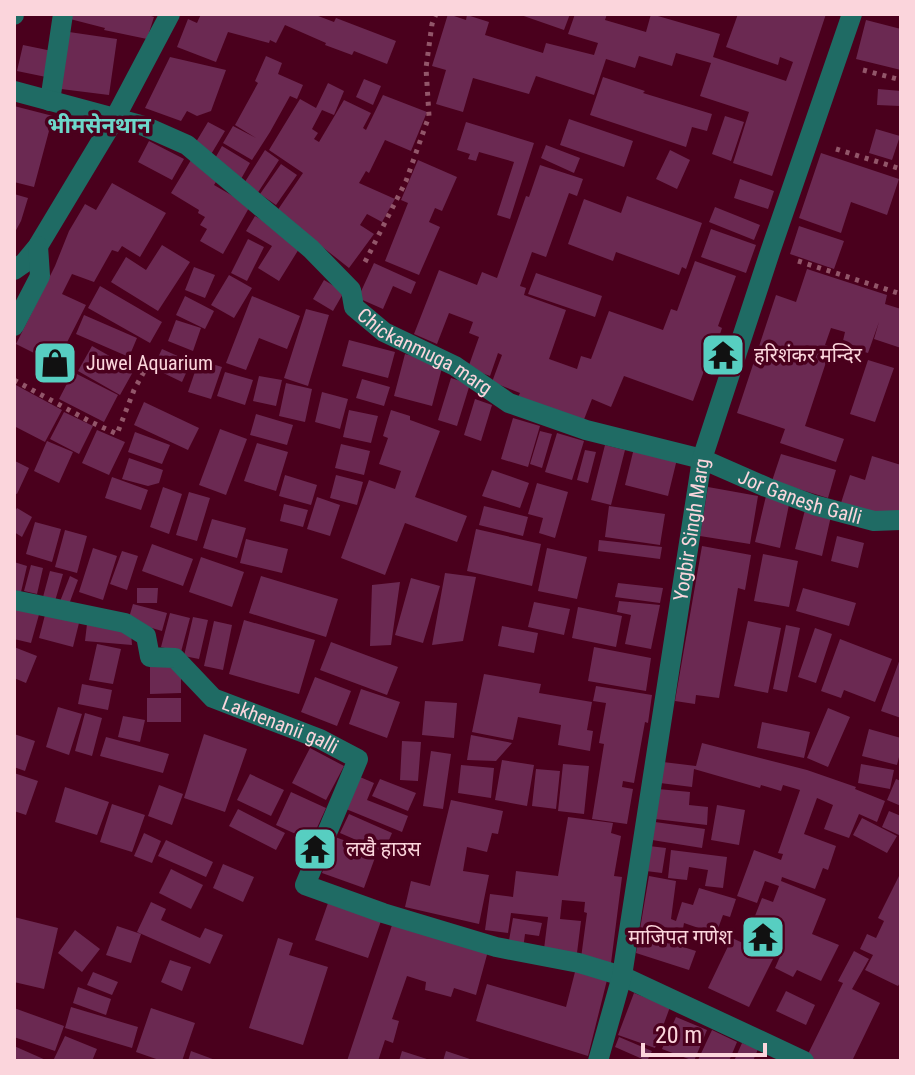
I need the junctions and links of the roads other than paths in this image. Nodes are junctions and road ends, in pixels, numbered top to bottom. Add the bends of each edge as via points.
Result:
1 (63, 14) edge
2 (170, 14) edge
3 (852, 14) edge
4 (14, 91) edge
5 (50, 101) junction
6 (115, 118) junction
7 (38, 246) junction
8 (14, 270) edge
9 (14, 326) edge
10 (702, 459) junction
11 (901, 520) edge
12 (14, 600) edge
13 (622, 976) junction
14 (598, 1061) edge
15 (804, 1061) edge

1 - 5 street
2 - 6 street
3 - 10 street, Yogbir Singh Marg
4 - 5 street, Chickanmuga marg
5 - 6 street, Chickanmuga marg
6 - 7 street
6 - 10 street, Chickanmuga marg via 187,145 311,249 351,290 354,307 384,332 455,366 509,403 586,430
7 - 8 street
7 - 9 street via 40,276
10 - 11 street, Jor Ganesh Galli via 814,505 874,521
10 - 13 street, Yogbir Singh Marg
12 - 13 street, Lakhenanii galli via 125,623 146,636 150,657 175,658 213,698 358,759 305,885 496,947
13 - 14 street, Yogbir Singh Marg
13 - 15 street

